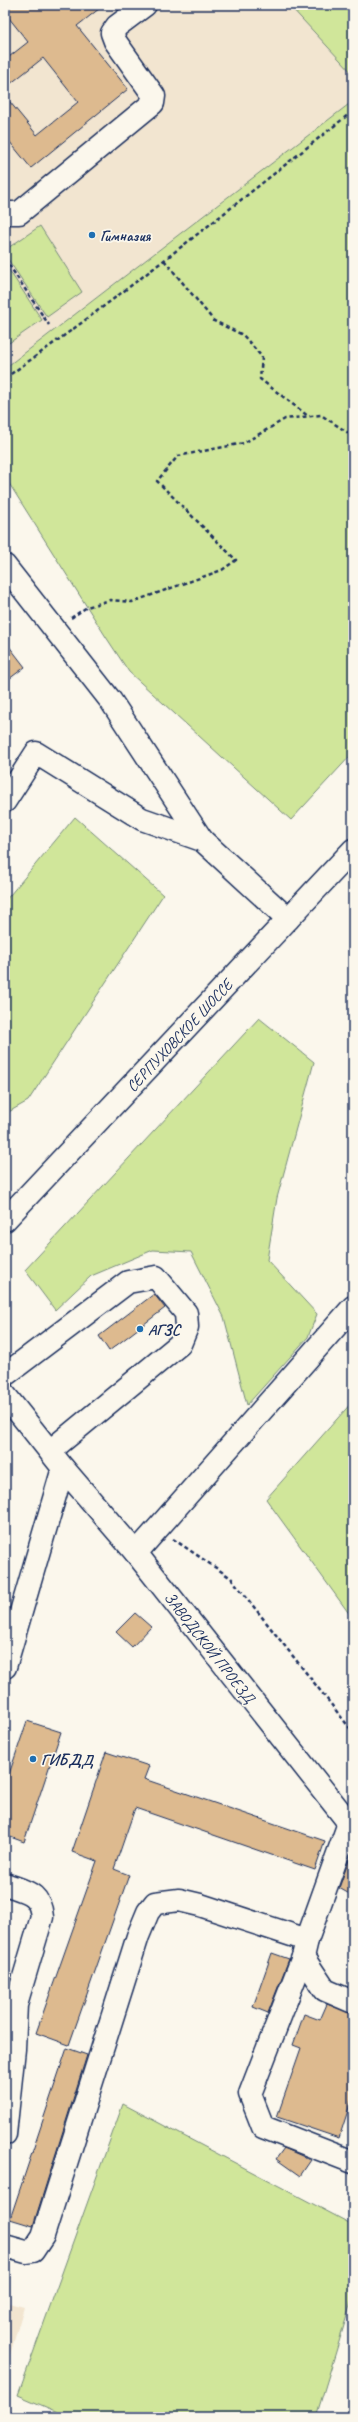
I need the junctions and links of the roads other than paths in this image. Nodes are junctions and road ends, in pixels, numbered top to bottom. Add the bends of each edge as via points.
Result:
1 (145, 5) edge
2 (5, 214) edge
3 (5, 566) edge
4 (7, 793) edge
5 (202, 840) junction
6 (353, 850) edge
7 (288, 919) junction
8 (5, 1220) edge
9 (353, 1307) edge
10 (5, 1375) edge
11 (5, 1395) edge
12 (50, 1451) junction
13 (63, 1468) junction
14 (136, 1553) junction
15 (5, 1667) edge
16 (351, 1826) edge
17 (5, 1884) edge
18 (305, 1948) junction
19 (353, 2002) edge
20 (5, 2134) edge
21 (353, 2162) edge
22 (5, 2246) edge

1 - 2 street via 117,26 112,33 154,96 153,104 19,213
3 - 5 street via 111,701
4 - 5 street via 36,753 142,820
5 - 7 street
6 - 7 street, СЕРПУХОВСКОЕ ШОССЕ
7 - 8 street, СЕРПУХОВСКОЕ ШОССЕ
9 - 14 street
10 - 12 street via 128,1282 156,1277 186,1312 187,1327 180,1344
11 - 12 street, ЗАВОДСКОЙ ПРОЕЗД
12 - 13 street, ЗАВОДСКОЙ ПРОЕЗД
13 - 14 street, ЗАВОДСКОЙ ПРОЕЗД
13 - 15 street
14 - 16 street, ЗАВОДСКОЙ ПРОЕЗД
16 - 18 street
17 - 20 street via 36,1897 41,1906 42,1917 16,2004
18 - 19 street via 325,1990
18 - 21 street via 250,2094 262,2127
18 - 22 street via 200,1905 179,1900 155,1903 148,1912 138,1936 43,2236 33,2251 26,2252

